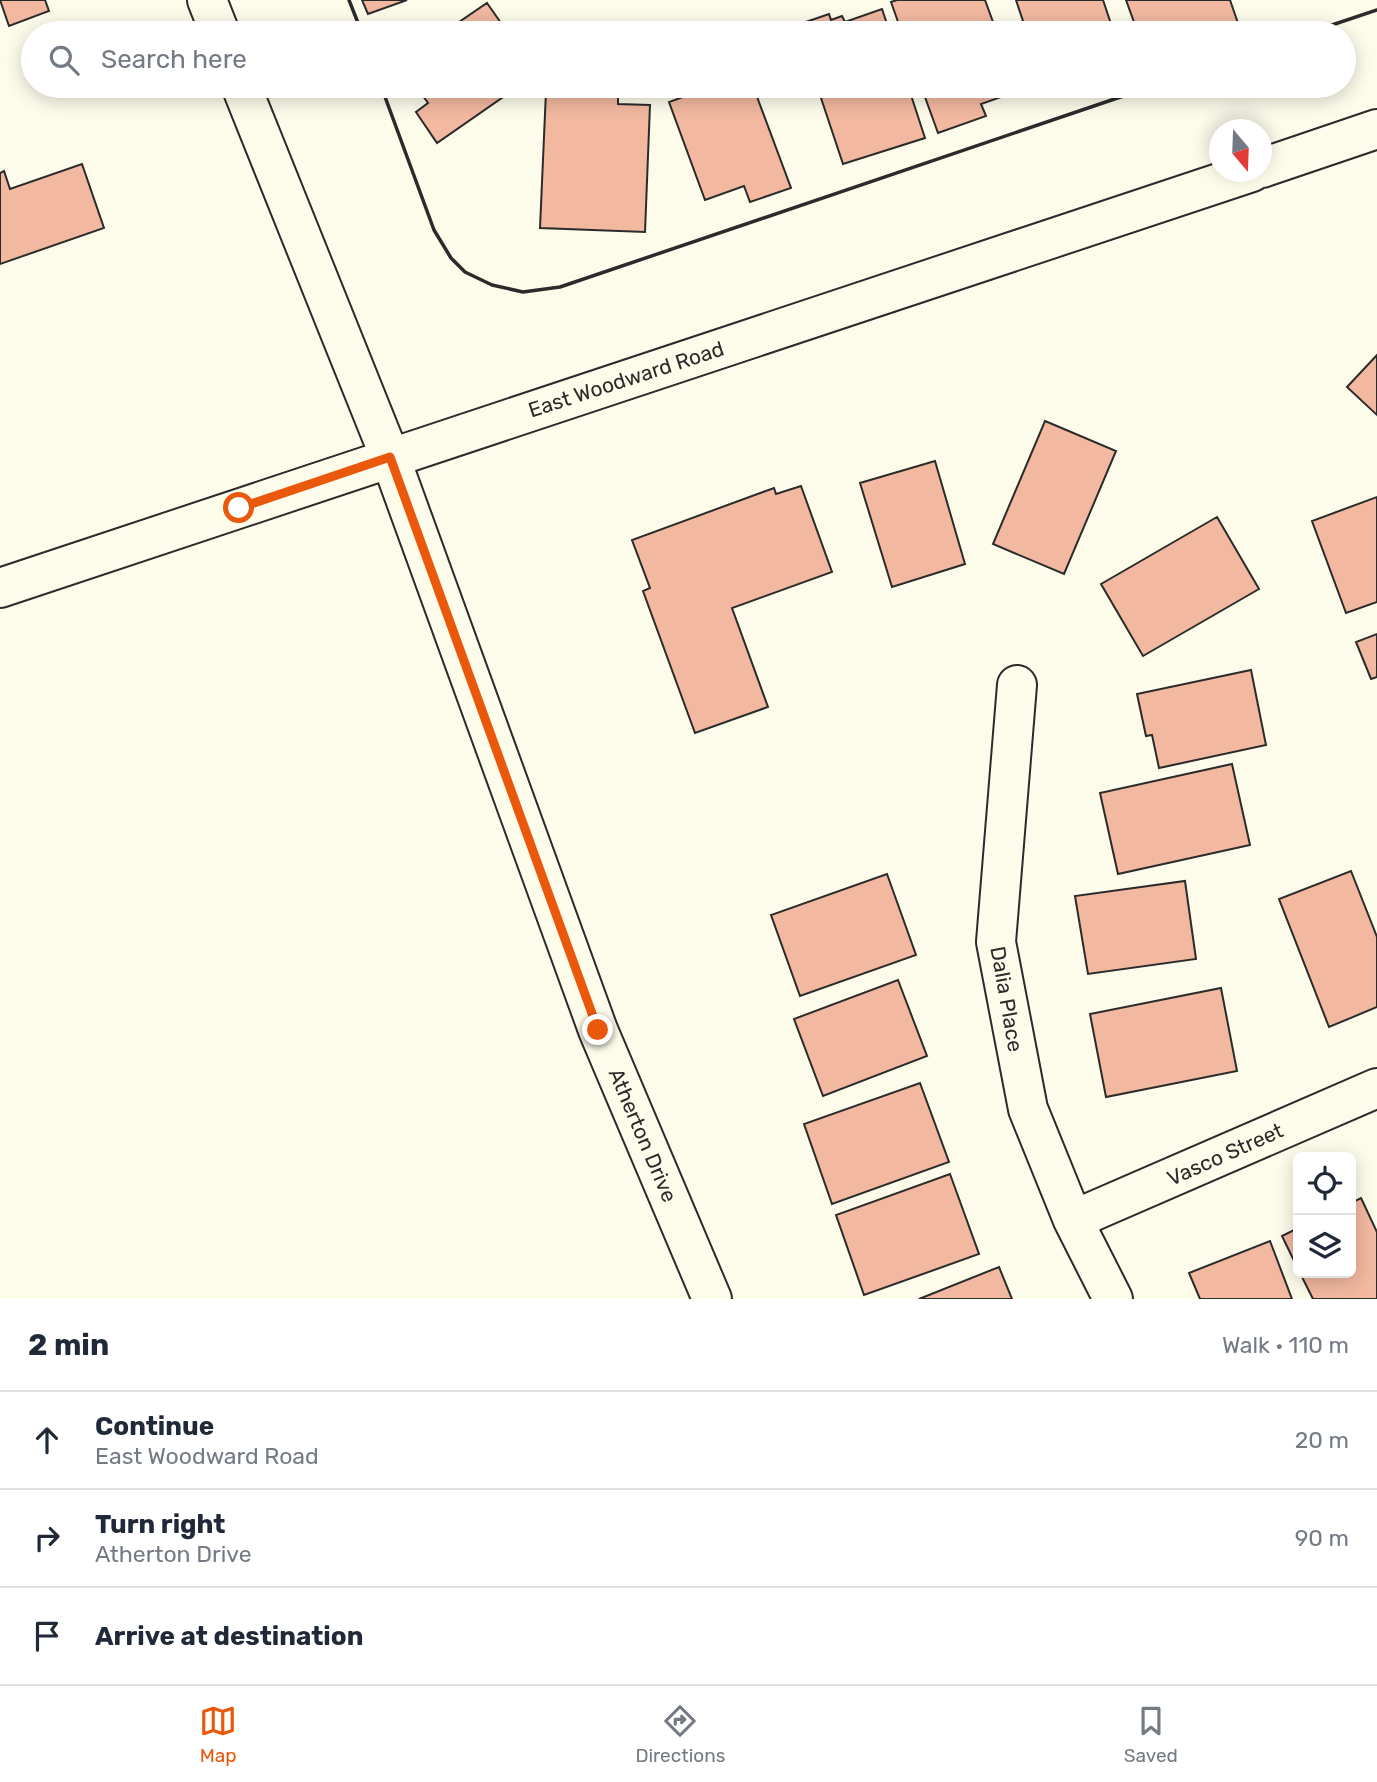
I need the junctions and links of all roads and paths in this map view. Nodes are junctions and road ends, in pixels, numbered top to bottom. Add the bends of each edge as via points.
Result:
1 (207, 0) edge
2 (215, 21) edge
3 (246, 98) edge
4 (1377, 129) edge
5 (1272, 166) edge
6 (1222, 182) edge
7 (390, 457) junction
8 (0, 588) edge
9 (1017, 685) dead end
10 (1377, 1088) edge
11 (1073, 1220) junction
12 (712, 1299) edge
13 (1113, 1299) edge

1 - 2 street
3 - 7 street, Atherton Drive
4 - 5 street
6 - 7 street, East Woodward Road
7 - 8 street, East Woodward Road
7 - 12 street, Atherton Drive via 598,1030
9 - 11 street, Dalia Place via 996,942 1028,1109
10 - 11 street, Vasco Street
11 - 13 street, Dalia Place

